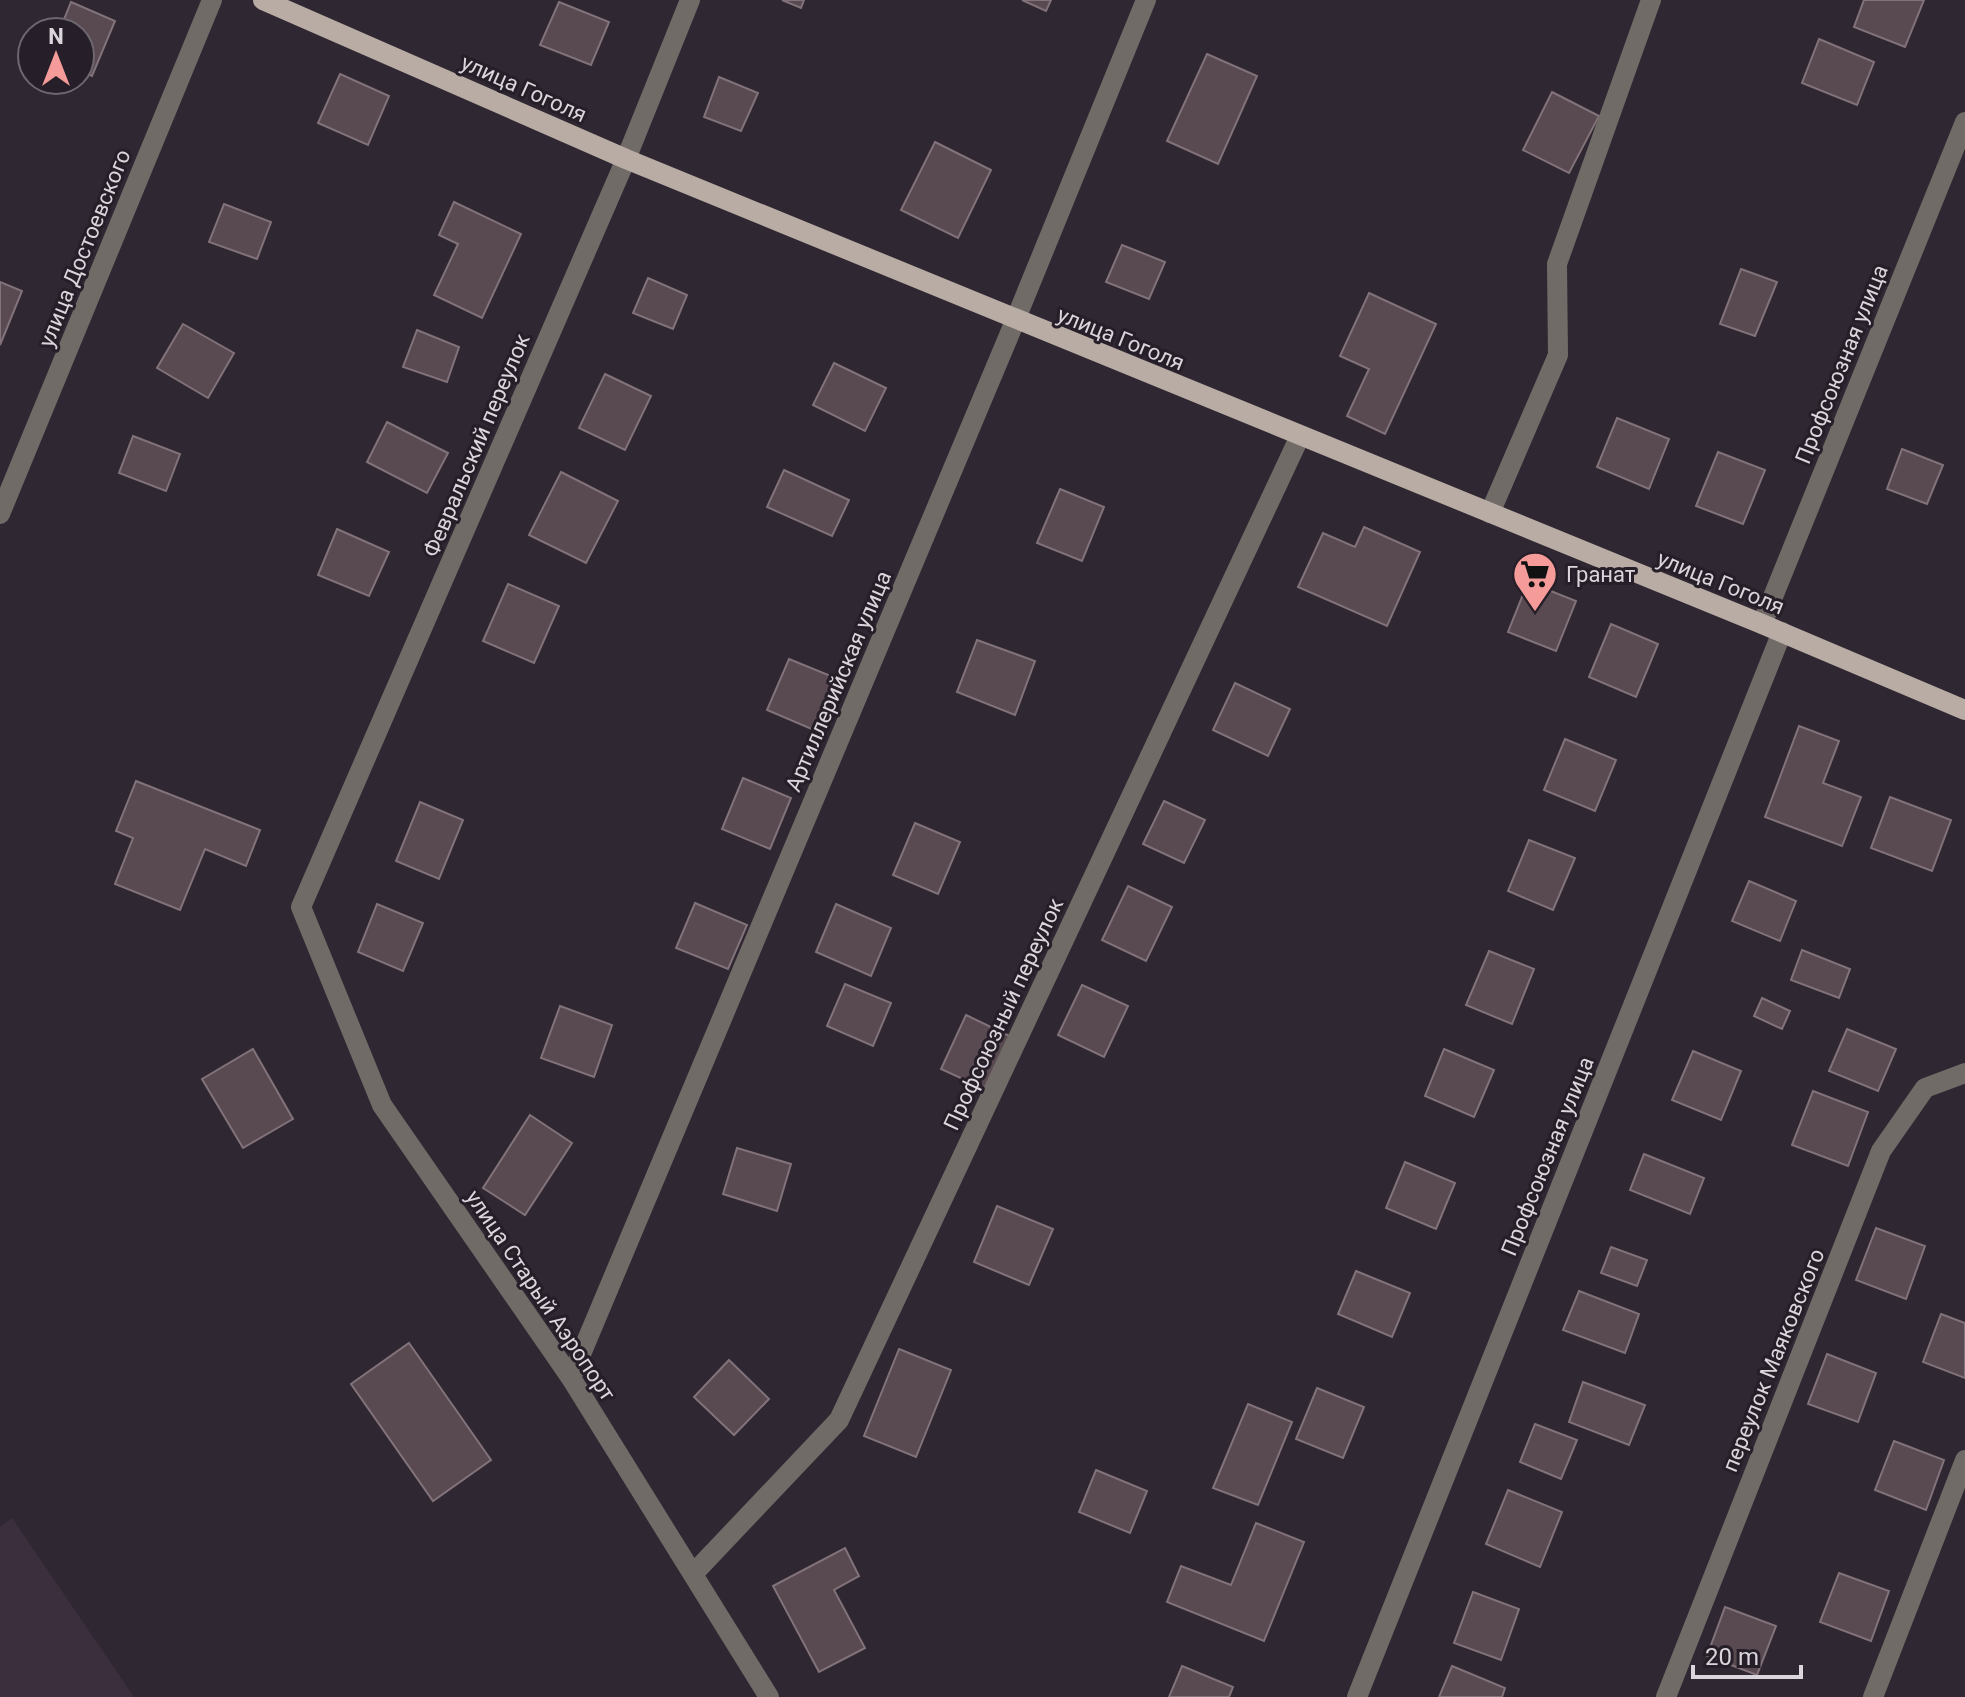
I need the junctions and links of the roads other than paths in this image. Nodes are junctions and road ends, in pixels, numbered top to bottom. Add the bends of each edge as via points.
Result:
1 (212, 0) edge
2 (263, 0) edge
3 (690, 0) edge
4 (1146, 0) edge
5 (1651, 0) edge
6 (1965, 122) edge
7 (626, 159) junction
8 (1015, 321) junction
9 (1300, 436) junction
10 (1490, 513) junction
11 (0, 514) edge
12 (1762, 624) junction
13 (1782, 632) junction
14 (1965, 710) edge
15 (301, 907) joint
16 (1965, 1073) edge
17 (571, 1378) junction
18 (1965, 1460) edge
19 (693, 1574) junction
20 (769, 1697) edge
21 (1357, 1697) edge
22 (1666, 1697) edge
23 (1873, 1697) edge

1 - 11 street, улица Достоевского
2 - 7 main road, улица Гоголя
3 - 7 street, Февральский переулок
4 - 8 street, Артиллерийская улица
5 - 10 street via 1557,264 1558,355
6 - 12 street, Профсоюзная улица
7 - 8 main road, улица Гоголя
7 - 15 street, Февральский переулок
8 - 9 main road, улица Гоголя
8 - 17 street, Артиллерийская улица
9 - 10 main road, улица Гоголя
9 - 19 street, Профсоюзный переулок via 839,1420
10 - 12 main road, улица Гоголя
12 - 13 main road, улица Гоголя
13 - 14 main road, улица Гоголя
13 - 21 street, Профсоюзная улица
15 - 17 street, улица Старый Аэропорт via 382,1105
16 - 22 street, переулок Маяковского via 1925,1088 1881,1151
17 - 19 street, улица Старый Аэропорт
18 - 23 street
19 - 20 street, улица Старый Аэропорт

